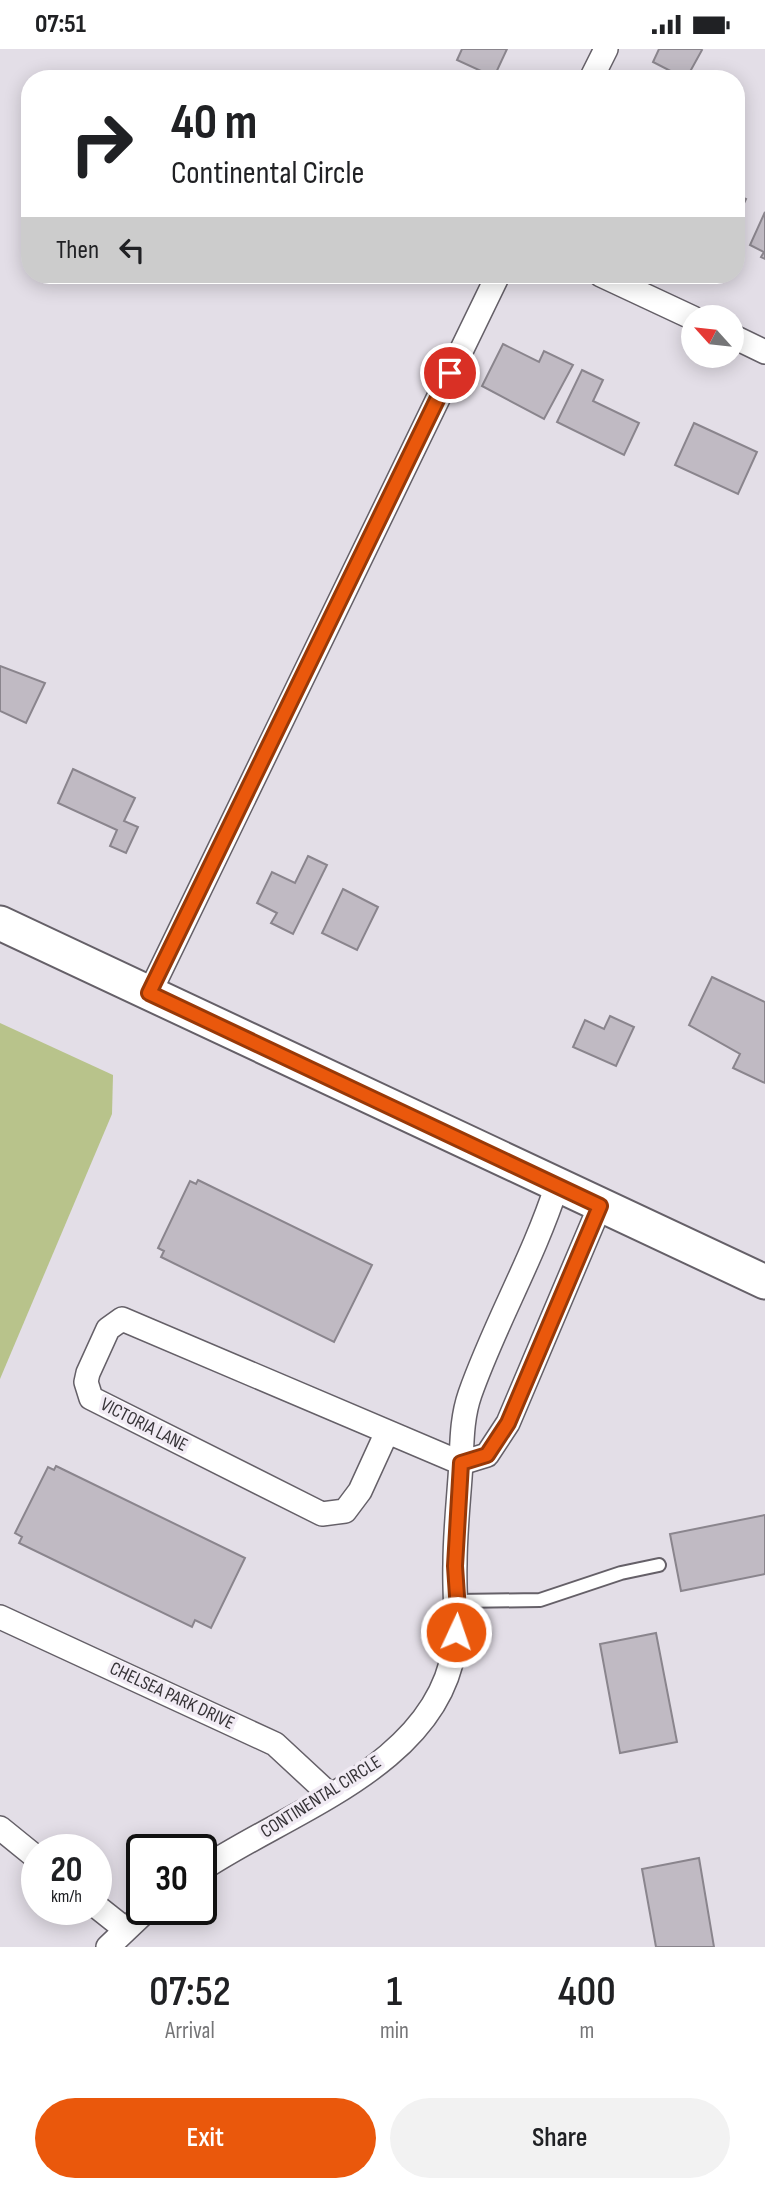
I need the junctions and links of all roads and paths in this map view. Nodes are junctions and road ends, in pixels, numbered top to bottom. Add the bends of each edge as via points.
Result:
1 (606, 49) edge
2 (596, 70) edge
3 (494, 284) edge
4 (620, 284) edge
5 (681, 312) edge
6 (744, 342) edge
7 (765, 352) edge
8 (0, 923) edge
9 (149, 993) junction
10 (557, 1185) junction
11 (600, 1206) junction
12 (765, 1282) edge
13 (387, 1432) junction
14 (461, 1463) junction
15 (659, 1565) dead end
16 (457, 1601) junction
17 (0, 1617) edge
18 (330, 1795) junction
19 (0, 1828) edge
20 (21, 1845) edge
21 (217, 1861) edge
22 (112, 1919) edge
23 (130, 1925) edge
24 (125, 1929) junction
25 (108, 1947) edge

1 - 2 street
3 - 9 street
4 - 5 street
6 - 7 street
8 - 9 street
9 - 10 street
10 - 11 street
10 - 14 street, CONTINENTAL CIRCLE via 470,1395 462,1428
11 - 12 street
11 - 14 street via 508,1423 487,1455
13 - 13 street, VICTORIA LANE via 122,1319 108,1329 86,1382 91,1398 322,1514 345,1511 360,1492
13 - 14 street, VICTORIA LANE
14 - 16 street, CONTINENTAL CIRCLE
15 - 16 lane via 540,1599
16 - 18 street, CONTINENTAL CIRCLE via 453,1653 428,1712 384,1760
17 - 18 street, CHELSEA PARK DRIVE via 275,1744
18 - 21 street, CONTINENTAL CIRCLE
19 - 20 street
22 - 24 street
23 - 24 street
24 - 25 street

